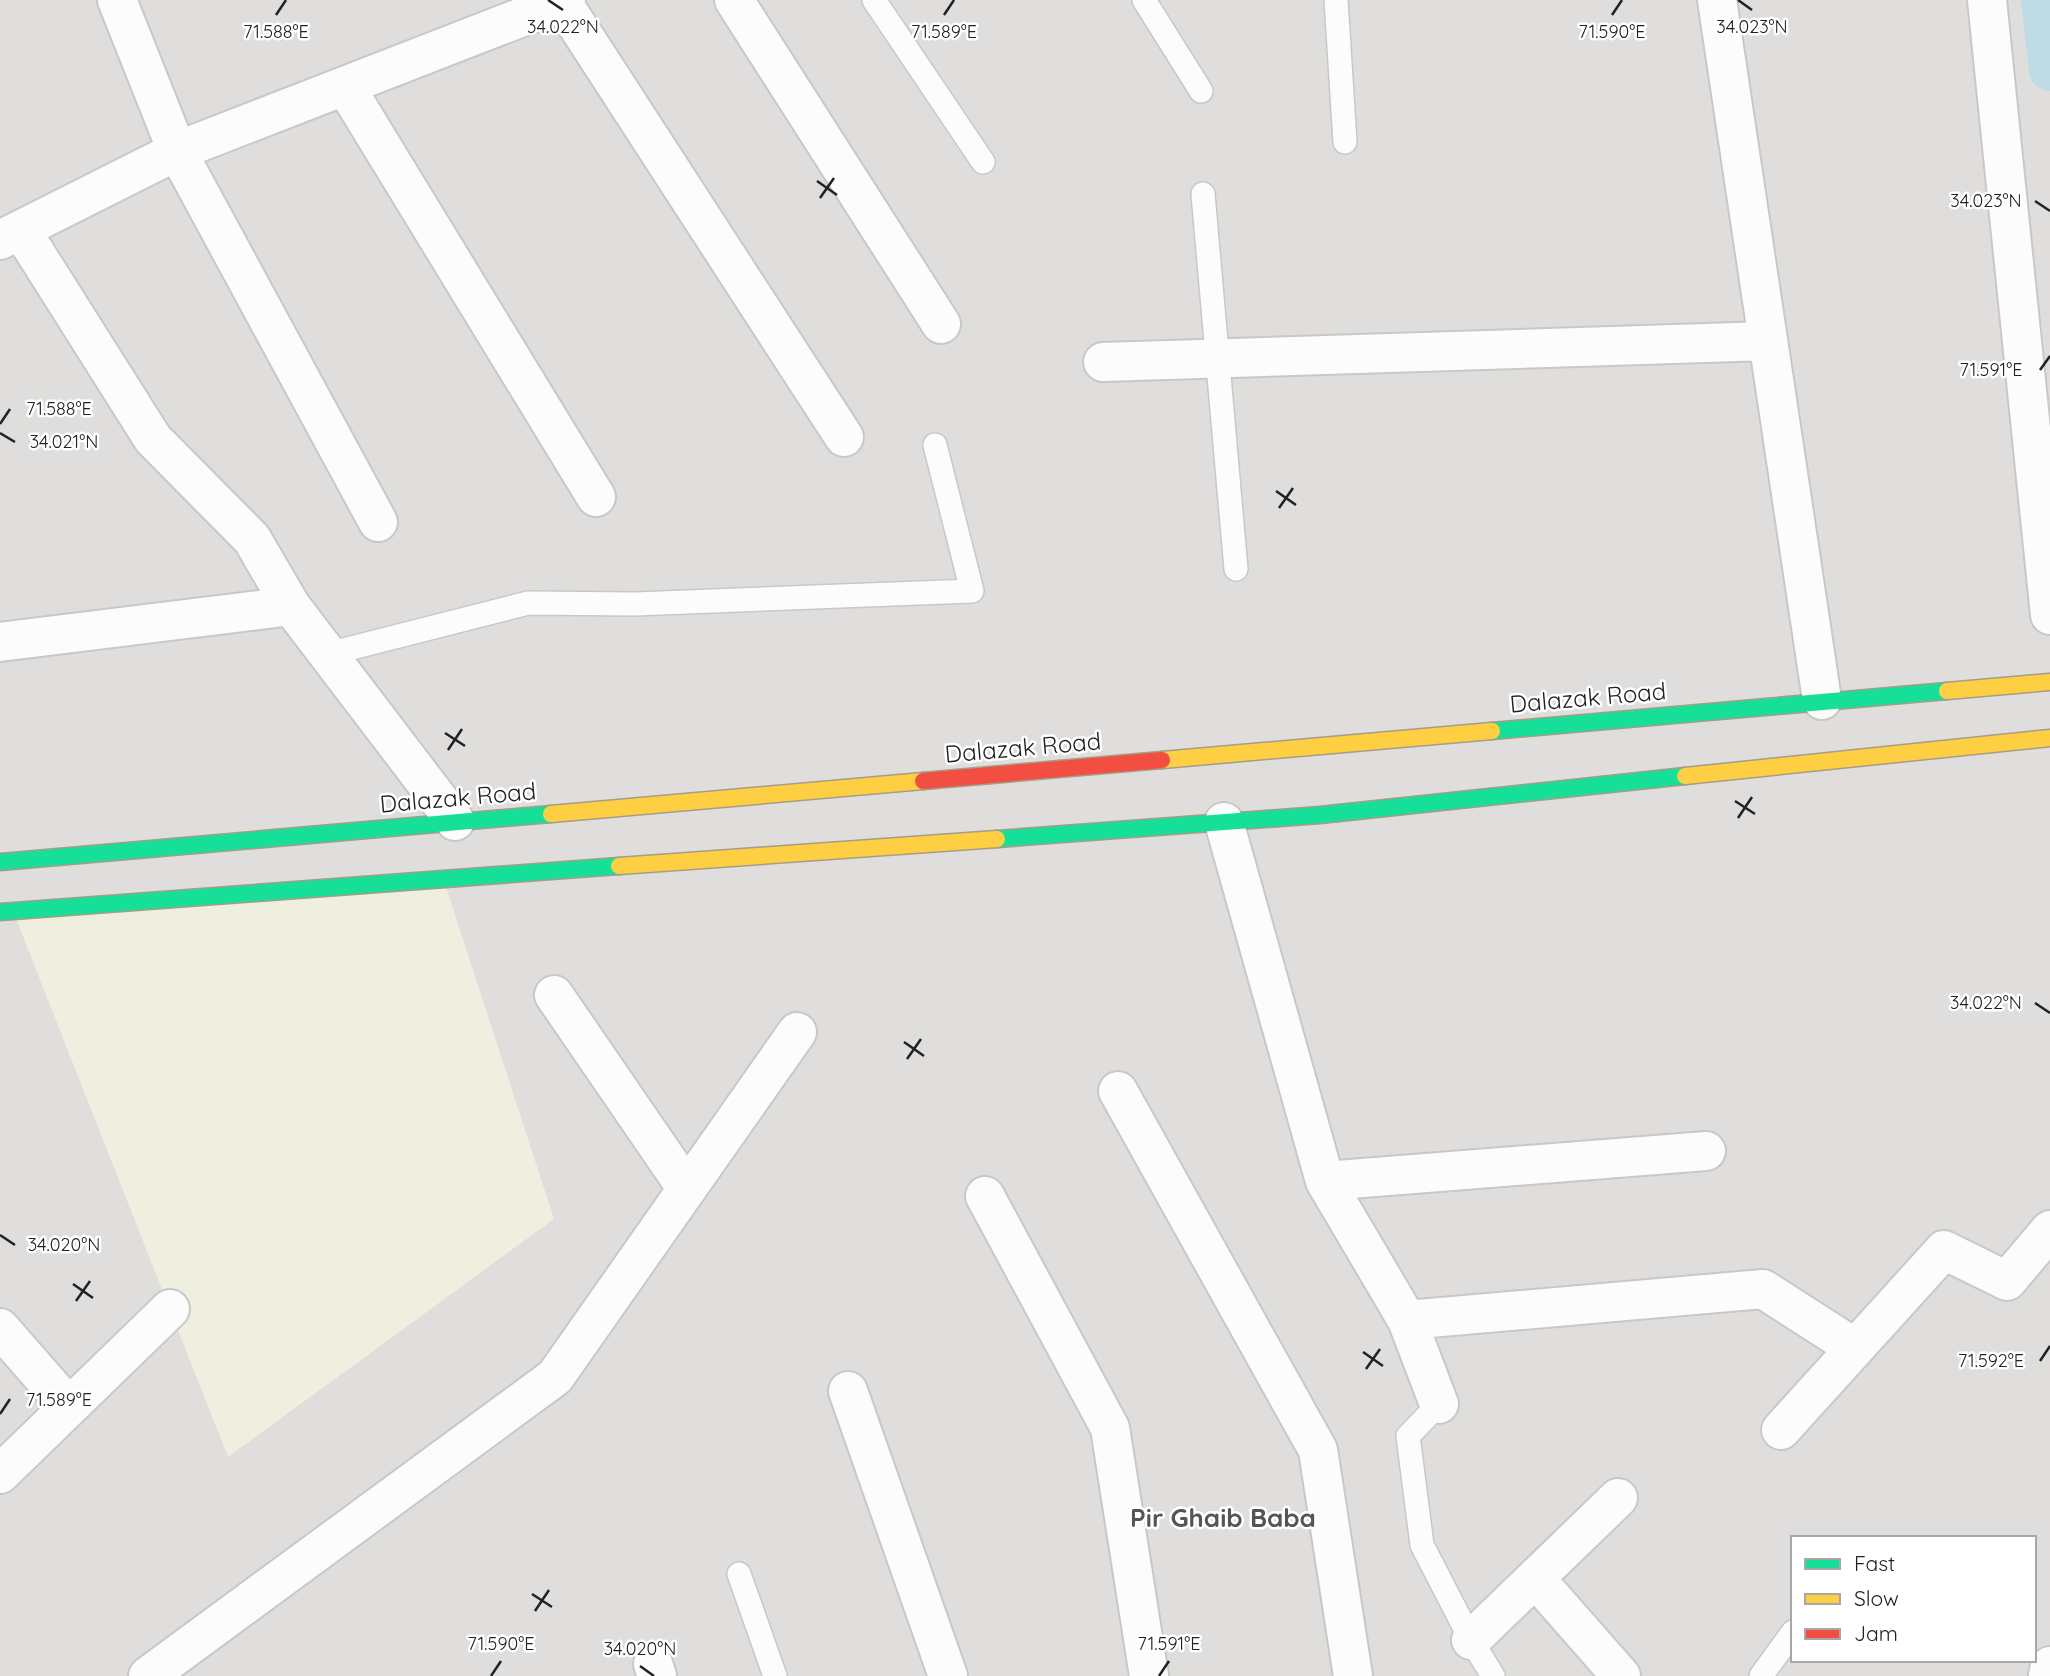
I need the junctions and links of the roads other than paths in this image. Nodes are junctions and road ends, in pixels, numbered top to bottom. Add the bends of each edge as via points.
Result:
1 (117, 0) edge
2 (734, 0) edge
3 (874, 0) edge
4 (1144, 0) edge
5 (1336, 0) edge
6 (1717, 0) edge
7 (1987, 0) edge
8 (564, 1) edge
9 (345, 86) junction
10 (1201, 91) dead end
11 (1345, 142) dead end
12 (177, 150) junction
13 (983, 162) dead end
14 (1203, 194) dead end
15 (10, 235) edge
16 (941, 324) dead end
17 (1768, 341) junction
18 (1220, 358) junction
19 (1103, 362) dead end
20 (844, 437) dead end
21 (935, 445) dead end
22 (596, 497) dead end
23 (378, 522) dead end
24 (1236, 569) dead end
25 (291, 606) junction
26 (2050, 615) edge
27 (0, 642) edge
28 (328, 654) junction
29 (2050, 682) edge
30 (1822, 700) junction
31 (2050, 738) edge
32 (1224, 822) junction
33 (444, 837) junction
34 (0, 862) edge
35 (444, 881) junction
36 (0, 912) edge
37 (554, 995) dead end
38 (797, 1032) dead end
39 (1118, 1091) dead end
40 (1706, 1151) dead end
41 (1325, 1181) junction
42 (687, 1189) junction
43 (985, 1196) dead end
44 (2050, 1230) edge
45 (170, 1309) dead end
46 (1407, 1320) junction
47 (0, 1328) edge
48 (1855, 1348) junction
49 (848, 1391) dead end
50 (1439, 1404) joint
51 (69, 1407) junction
52 (1780, 1430) dead end
53 (0, 1474) edge
54 (1618, 1498) dead end
55 (739, 1574) dead end
56 (1535, 1578) junction
57 (1791, 1635) edge
58 (1471, 1640) junction
59 (2050, 1667) edge
60 (148, 1676) edge
61 (775, 1676) edge
62 (948, 1676) edge
63 (1149, 1676) edge
64 (1353, 1676) edge
65 (1493, 1676) edge
66 (1621, 1676) edge
67 (1761, 1676) edge
68 (2048, 1676) edge

1 - 12 street
2 - 16 street
3 - 13 lane
4 - 10 lane
5 - 11 lane
6 - 17 street
7 - 26 street
8 - 9 street
8 - 20 street
9 - 12 street
9 - 22 street
12 - 15 street
12 - 23 street
14 - 18 lane
15 - 25 street via 153,439 252,539
17 - 18 street
17 - 30 street
18 - 19 street
18 - 24 lane
21 - 28 lane via 972,591 635,604 528,603
25 - 27 street
25 - 28 street
28 - 33 street
29 - 30 main road, Dalazak Road
30 - 33 main road, Dalazak Road
31 - 32 main road
32 - 35 main road
32 - 41 street
33 - 34 main road, Dalazak Road
33 - 35 main road
35 - 36 main road
37 - 42 street
38 - 42 street
39 - 64 street via 1318,1450
40 - 41 street
41 - 46 street
42 - 60 street via 555,1377
43 - 63 street via 1110,1428
44 - 48 street via 2007,1281 1944,1250
45 - 51 street
46 - 48 street via 1763,1289
46 - 50 street
47 - 51 street
48 - 52 street
49 - 62 street
50 - 58 lane via 1408,1436 1422,1545
51 - 53 street
54 - 56 street
55 - 61 lane
56 - 58 street
56 - 66 street
57 - 67 lane
58 - 65 lane
59 - 68 street

